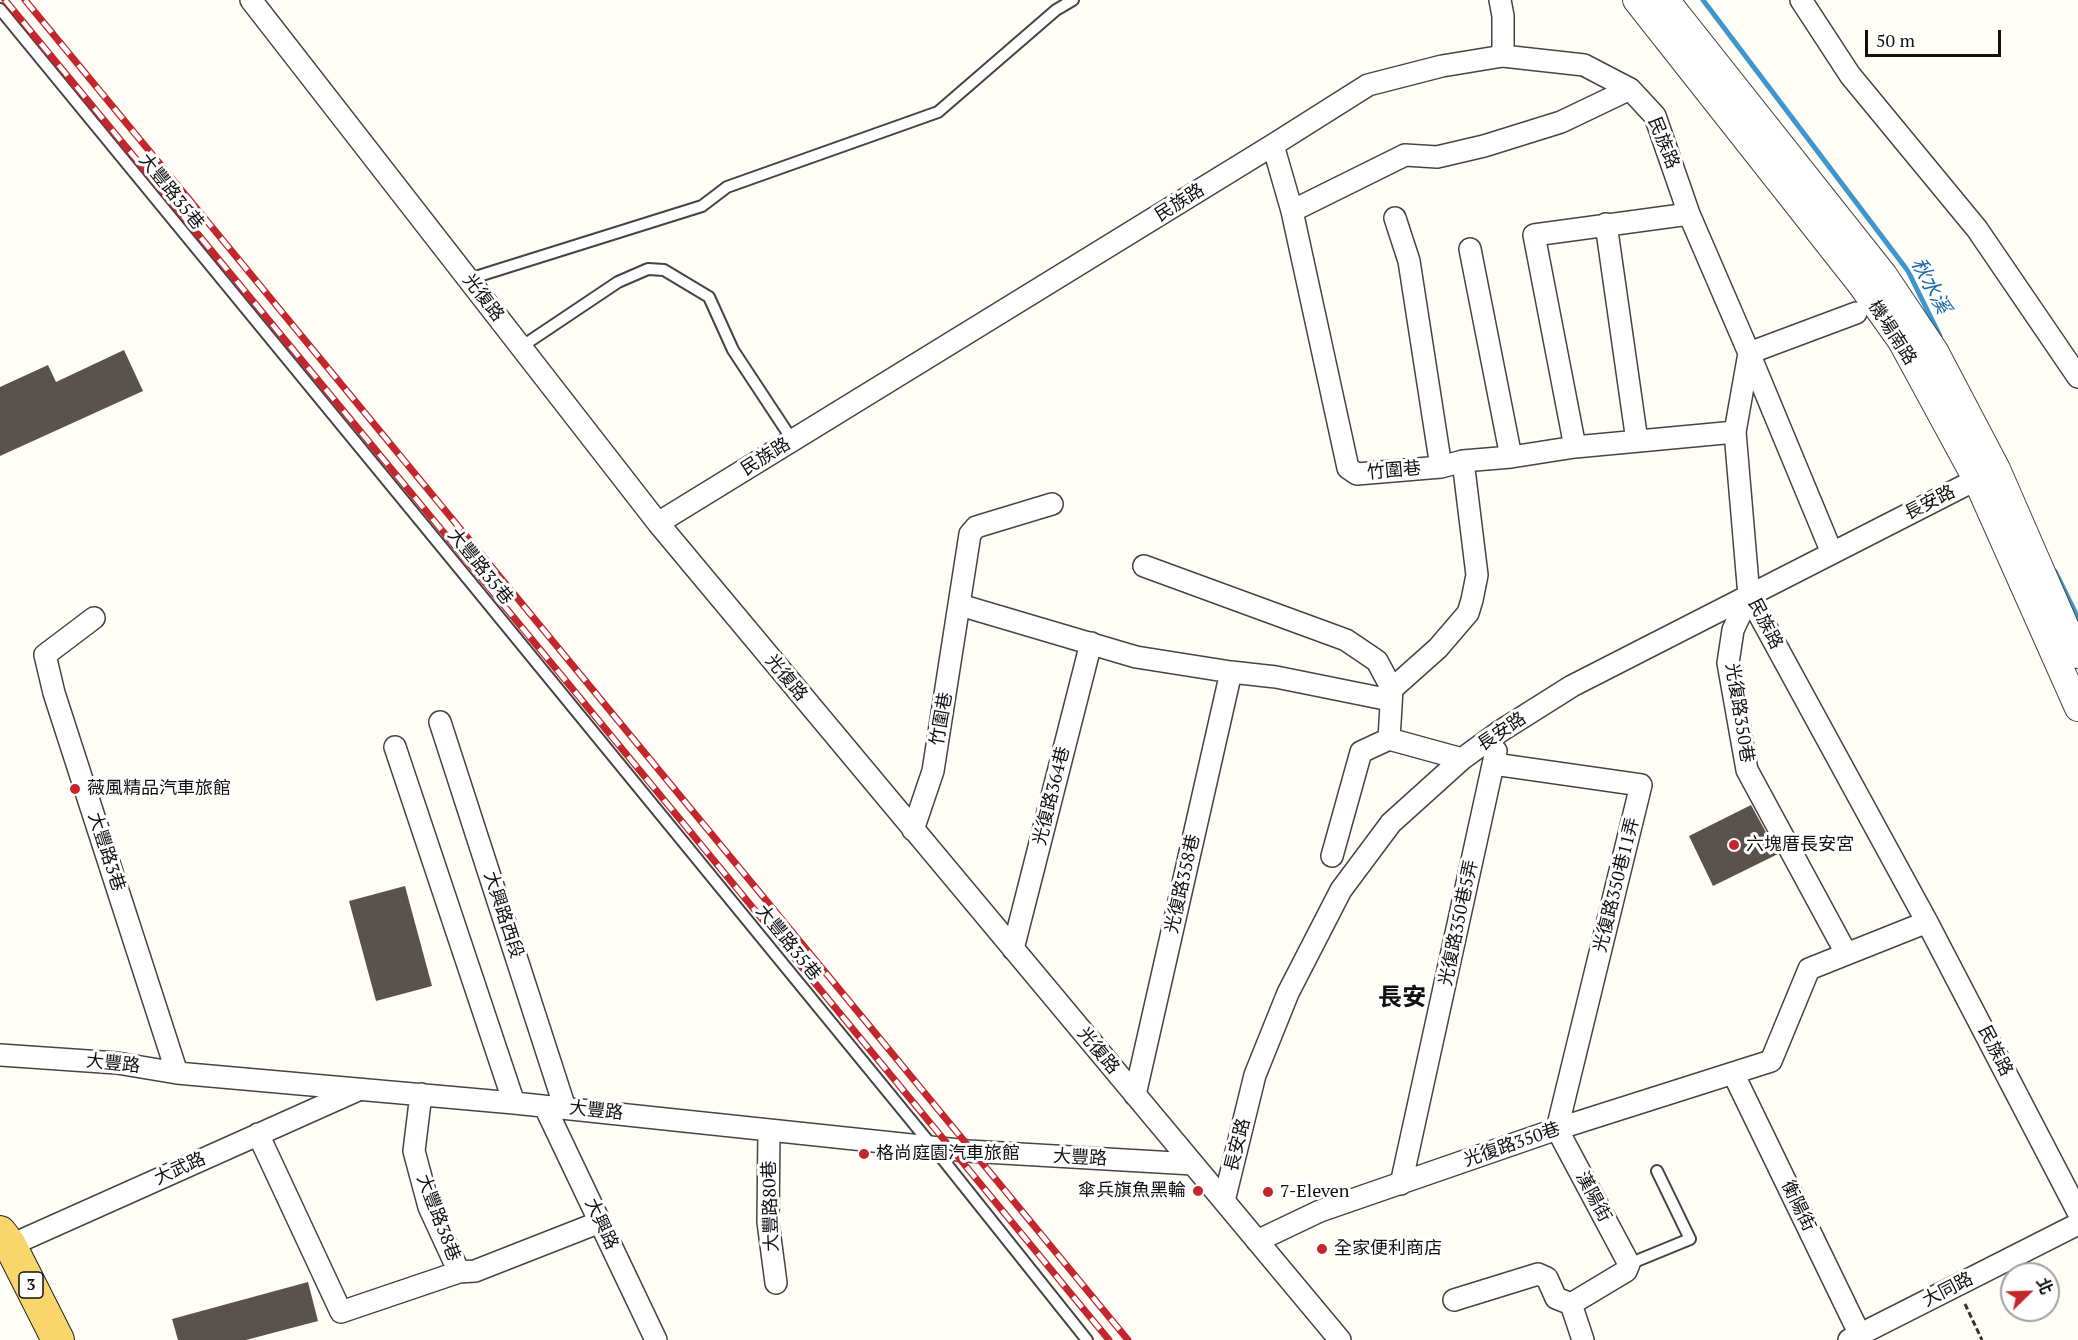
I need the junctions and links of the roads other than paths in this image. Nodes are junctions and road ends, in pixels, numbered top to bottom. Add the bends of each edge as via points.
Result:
1 (252, 0) edge
2 (1073, 0) edge
3 (1500, 0) edge
4 (1636, 0) edge
5 (1666, 0) edge
6 (1800, 0) edge
7 (0, 9) edge
8 (1503, 56) junction
9 (1630, 89) junction
10 (1273, 146) junction
11 (1292, 211) junction
12 (1689, 214) junction
13 (1395, 218) dead end
14 (1606, 224) junction
15 (1470, 249) dead end
16 (469, 279) junction
17 (1856, 313) dead end
18 (521, 347) junction
19 (1749, 353) junction
20 (2078, 377) edge
21 (1735, 432) junction
22 (793, 441) junction
23 (1637, 441) junction
24 (1575, 447) junction
25 (1511, 457) junction
26 (1463, 461) junction
27 (1441, 467) junction
28 (1987, 474) junction
29 (1052, 504) dead end
30 (658, 523) junction
31 (1832, 553) junction
32 (1144, 566) dead end
33 (1749, 596) junction
34 (960, 605) junction
35 (94, 618) dead end
36 (1091, 643) junction
37 (2078, 655) edge
38 (1231, 672) junction
39 (1391, 694) junction
40 (2078, 708) edge
41 (440, 722) dead end
42 (1499, 732) junction
43 (1389, 739) junction
44 (395, 747) dead end
45 (1462, 759) junction
46 (1494, 764) junction
47 (913, 830) junction
48 (1332, 856) dead end
49 (1927, 921) junction
50 (1013, 949) junction
51 (1846, 953) junction
52 (0, 1055) edge
53 (177, 1073) junction
54 (1733, 1073) junction
55 (361, 1089) junction
56 (421, 1094) junction
57 (1135, 1095) junction
58 (514, 1102) junction
59 (555, 1107) junction
60 (1557, 1129) junction
61 (769, 1130) junction
62 (258, 1134) junction
63 (933, 1147) junction
64 (1193, 1164) junction
65 (1657, 1172) dead end
66 (1401, 1184) junction
67 (1224, 1201) junction
68 (2078, 1212) edge
69 (600, 1222) junction
70 (2078, 1224) edge
71 (1257, 1241) junction
72 (3, 1242) edge
73 (1629, 1264) junction
74 (459, 1272) junction
75 (776, 1283) dead end
76 (1454, 1300) dead end
77 (1571, 1304) junction
78 (1857, 1338) edge
79 (58, 1340) edge
80 (656, 1340) edge
81 (1087, 1340) edge
82 (1340, 1340) edge
83 (1583, 1340) edge

1 - 16 street, 光復路
2 - 16 lane via 1056,10 938,112 727,187 702,206
3 - 8 street
4 - 28 street, 機場南路 via 1861,285
5 - 28 street, 機場南路 via 1884,275 1935,351
6 - 20 street via 1850,75 1977,230
7 - 63 lane, 大豐路35巷
8 - 9 street, 民族路 via 1584,65
8 - 10 street, 民族路 via 1442,66 1368,85
9 - 11 street via 1561,122 1484,146 1437,158 1405,155
9 - 12 street, 民族路 via 1655,116
10 - 11 street, 竹圍巷
10 - 22 street, 民族路
11 - 27 street, 竹圍巷 via 1348,468 1357,474
12 - 14 street
12 - 19 street, 民族路
13 - 27 street via 1409,261
14 - 23 street
14 - 24 street via 1534,235
15 - 25 street
16 - 18 street, 光復路
17 - 19 street
18 - 22 lane via 618,282 648,269 664,270 709,297 734,350
18 - 30 street, 光復路
19 - 21 street, 民族路
19 - 31 street
21 - 23 street, 竹圍巷
21 - 33 street, 民族路
22 - 30 street, 民族路
23 - 24 street, 竹圍巷
24 - 25 street, 竹圍巷
25 - 26 street, 竹圍巷
26 - 27 street, 竹圍巷
26 - 39 street via 1477,575 1468,613
28 - 31 street, 長安路
28 - 37 street, 機場南路
28 - 40 street, 機場南路
29 - 34 street, 竹圍巷 via 976,527 970,534
30 - 47 street, 光復路
31 - 33 street, 長安路
32 - 39 street via 1347,640 1377,661
33 - 42 street, 長安路 via 1572,686
33 - 49 street, 民族路
33 - 51 street, 光復路350巷 via 1733,630 1728,663 1747,770
34 - 36 street
34 - 47 street, 竹圍巷 via 933,771
35 - 53 street, 大豐路3巷 via 45,655
36 - 38 street via 1136,657
36 - 50 street, 光復路364巷
38 - 39 street
38 - 57 street, 光復路358巷
39 - 43 street
41 - 59 street, 大興路西段
42 - 45 street, 長安路
42 - 46 street, 光復路350巷5弄
43 - 45 street
43 - 48 street via 1361,752
44 - 58 street
45 - 67 street, 長安路 via 1391,823 1341,890 1288,993 1255,1075
46 - 60 street, 光復路350巷11弄 via 1641,785
46 - 66 street, 光復路350巷5弄
47 - 50 street, 光復路
49 - 51 street
49 - 68 street, 民族路
50 - 57 street, 光復路
51 - 54 street, 光復路350巷 via 1809,969 1771,1060
52 - 53 street, 大豐路 via 117,1063
53 - 55 street, 大豐路
54 - 60 street, 光復路350巷
54 - 78 street, 衡陽街
55 - 56 street, 大豐路
55 - 62 street, 大武路
56 - 58 street, 大豐路
56 - 74 street, 大豐路38巷 via 414,1151 429,1207
57 - 64 street, 光復路
58 - 59 street, 大豐路
59 - 61 street, 大豐路
59 - 69 street, 大興路
60 - 66 street, 光復路350巷
60 - 73 street, 漢陽街
61 - 63 street, 大豐路
61 - 75 street, 大豐路80巷 via 768,1222
62 - 72 street, 大武路
62 - 74 street via 341,1312
63 - 64 street, 大豐路
63 - 81 lane, 大豐路35巷
64 - 67 street, 光復路
65 - 73 lane via 1690,1239
66 - 71 street, 光復路350巷 via 1320,1211
67 - 71 street, 光復路
69 - 74 street via 475,1271
69 - 80 street, 大興路
70 - 78 street, 大同路
71 - 82 street, 光復路
72 - 79 main road, 3
73 - 77 street via 1626,1271
76 - 77 street via 1538,1274 1547,1278 1556,1298
77 - 83 street

